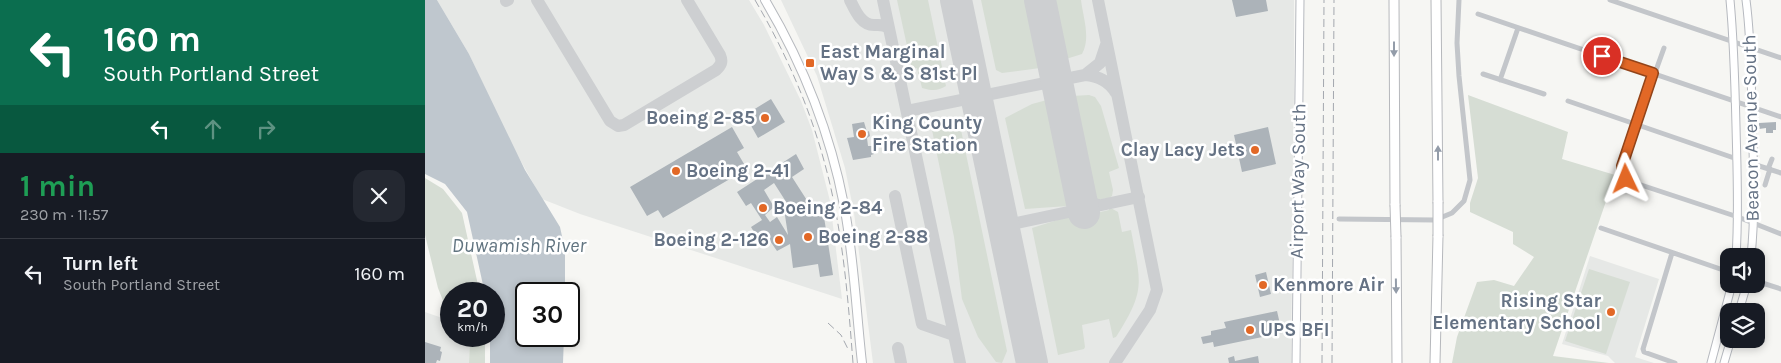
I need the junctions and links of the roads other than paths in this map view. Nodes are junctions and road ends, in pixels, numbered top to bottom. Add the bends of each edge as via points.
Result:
1 (765, 0) edge
2 (1300, 0) edge
3 (1394, 0) edge
4 (1436, 0) edge
5 (1459, 0) edge
6 (1610, 0) edge
7 (1730, 0) edge
8 (1746, 0) edge
9 (1478, 14) dead end
10 (1518, 28) junction
11 (1733, 43) junction
12 (1664, 48) dead end
13 (1750, 49) junction
14 (1781, 58) edge
15 (1654, 73) junction
16 (1483, 74) dead end
17 (1500, 80) junction
18 (1544, 94) dead end
19 (1735, 100) junction
20 (1568, 101) dead end
21 (1752, 107) junction
22 (1781, 117) edge
23 (1635, 125) junction
24 (1737, 159) junction
25 (1772, 159) dead end
26 (1753, 164) junction
27 (1769, 169) junction
28 (1781, 173) edge
29 (1765, 185) dead end
30 (1738, 217) junction
31 (1339, 219) dead end
32 (1754, 223) junction
33 (1601, 228) dead end
34 (1781, 234) edge
35 (1736, 248) edge
36 (1752, 248) edge
37 (1672, 253) junction
38 (1720, 269) edge
39 (1765, 284) edge
40 (1781, 289) edge
41 (1730, 293) edge
42 (1729, 348) edge
43 (861, 363) edge
44 (1296, 363) edge
45 (1397, 363) edge
46 (1435, 363) edge
47 (1675, 363) edge
48 (1711, 363) edge
49 (1725, 363) edge

1 - 43 main road via 809,87 834,160 852,258
2 - 44 main road, Airport Way South
3 -> 45 highway, bridge
46 -> 4 highway, bridge via 1438,236
5 - 31 street via 1459,76 1470,180 1463,202 1456,210 1435,220
6 - 11 street
7 - 11 main road, Beacon Avenue South
8 - 13 main road, Beacon Avenue South
9 - 10 street
10 - 15 street
10 - 17 street
11 - 13 street
11 - 19 main road, Beacon Avenue South
12 - 15 street
13 - 14 street
13 - 21 main road, Beacon Avenue South
15 - 19 street
15 - 23 street
16 - 17 street
17 - 18 street
19 - 21 street
19 - 24 main road, Beacon Avenue South
20 - 23 street
21 - 22 street
21 - 26 main road, Beacon Avenue South
23 - 24 street
23 - 30 street via 1621,169 1623,177
24 - 30 main road, Beacon Avenue South
25 - 27 street
26 - 27 street
26 - 32 main road, Beacon Avenue South
27 - 28 street
27 - 29 street
30 - 32 street
30 - 35 main road, Beacon Avenue South
32 - 34 street
32 - 36 main road, Beacon Avenue South
33 - 37 street
37 - 38 street
37 - 47 street via 1643,346 1644,352
39 - 40 street
41 - 48 main road
42 - 49 main road

